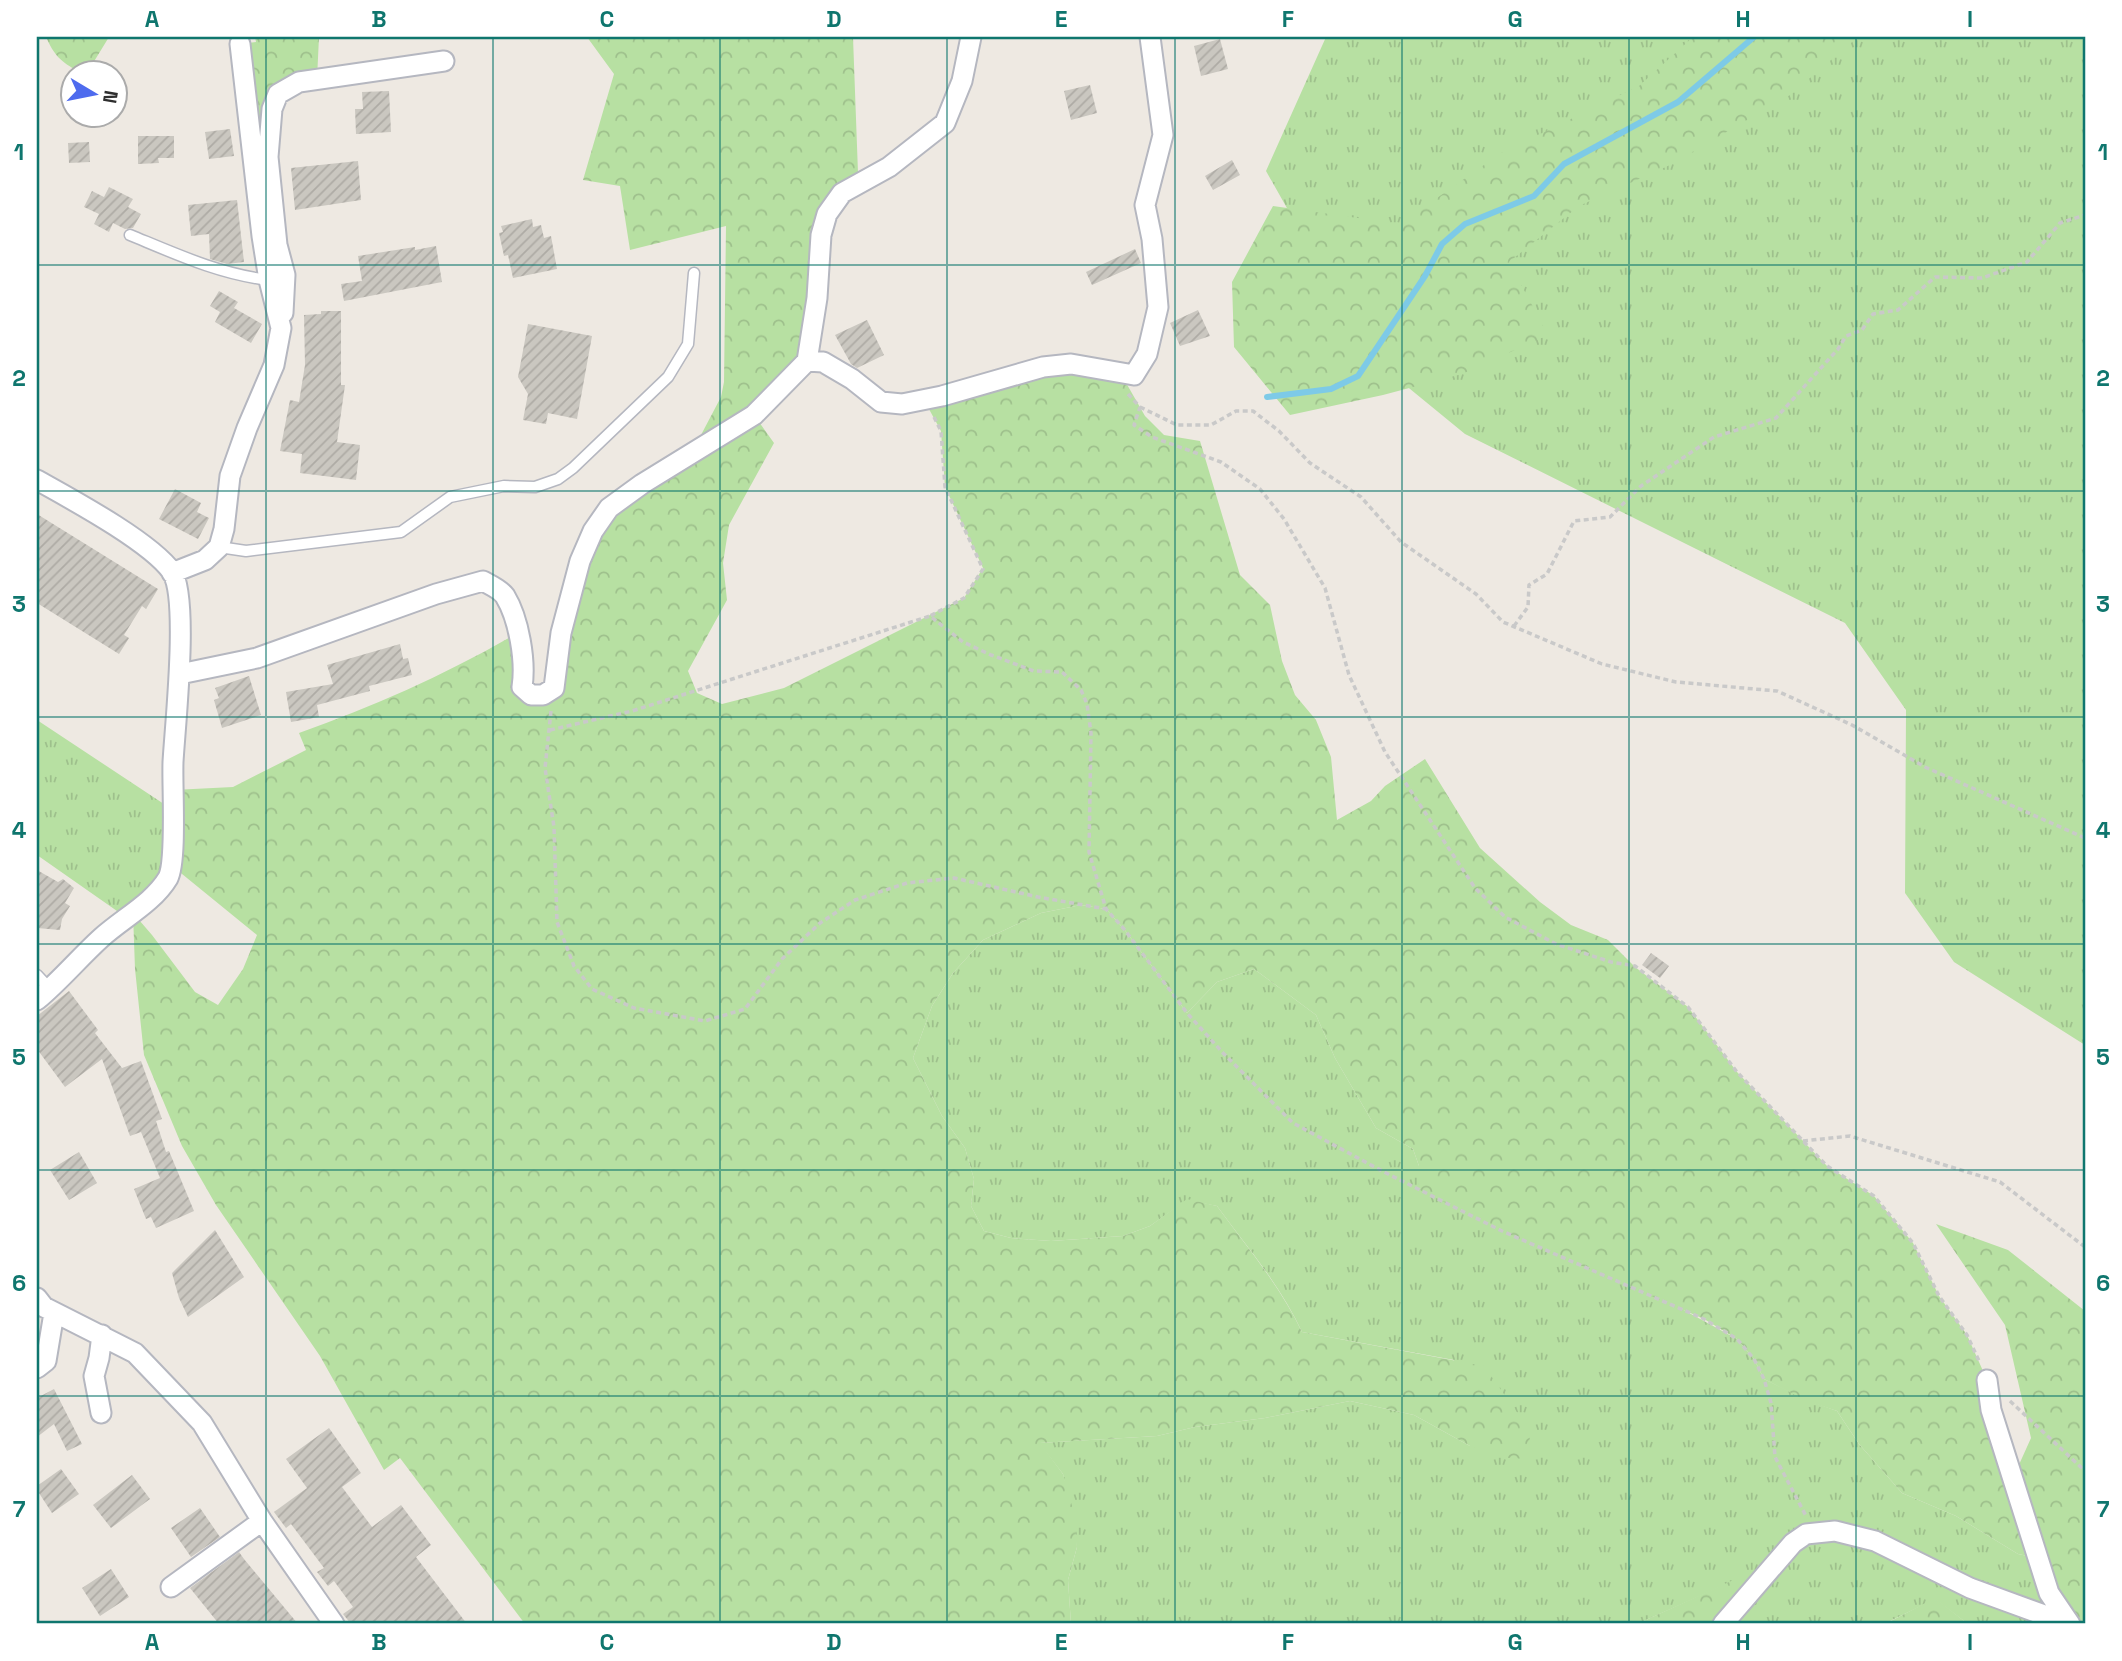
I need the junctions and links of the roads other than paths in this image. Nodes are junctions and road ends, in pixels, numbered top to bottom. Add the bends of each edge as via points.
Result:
1 (971, 37) edge
2 (1150, 37) edge
3 (240, 44) dead end
4 (444, 61) dead end
5 (130, 235) dead end
6 (694, 273) dead end
7 (269, 280) junction
8 (281, 328) junction
9 (807, 361) junction
10 (38, 485) edge
11 (219, 547) junction
12 (172, 573) junction
13 (180, 674) junction
14 (41, 988) edge
15 (37, 1298) edge
16 (54, 1313) junction
17 (102, 1335) junction
18 (37, 1368) edge
19 (1987, 1380) road end
20 (101, 1413) dead end
21 (262, 1521) junction
22 (171, 1587) dead end
23 (334, 1624) edge
24 (1723, 1624) edge

1 - 9 street via 962,81 945,123 889,167 842,193 827,214
2 - 9 street via 1163,135 1145,205 1158,307 1147,354 1134,375 1071,364 902,404 881,402 824,362
3 - 7 street
4 - 8 street via 299,82 278,94 272,108 268,158 277,245 285,275
5 - 7 lane via 205,267
6 - 11 lane via 688,344 668,377 558,479 535,487 504,486 450,497 401,533 246,551
7 - 8 street
8 - 11 street via 274,365 230,476
9 - 13 street via 754,415 609,508 580,561 554,688 543,695 531,695 522,687 519,632 504,595 483,581 257,658
10 - 12 street via 142,544
11 - 12 street via 205,559
12 - 13 street via 178,591
13 - 14 street via 169,876 155,894
15 - 16 street
16 - 17 street
16 - 18 street via 46,1361
17 - 20 street via 94,1376
17 - 21 street via 135,1353 202,1423
19 - 24 street via 1995,1422 2049,1593 2070,1624 1970,1588 1875,1541 1835,1531 1806,1534 1793,1543
21 - 22 street
21 - 23 street

